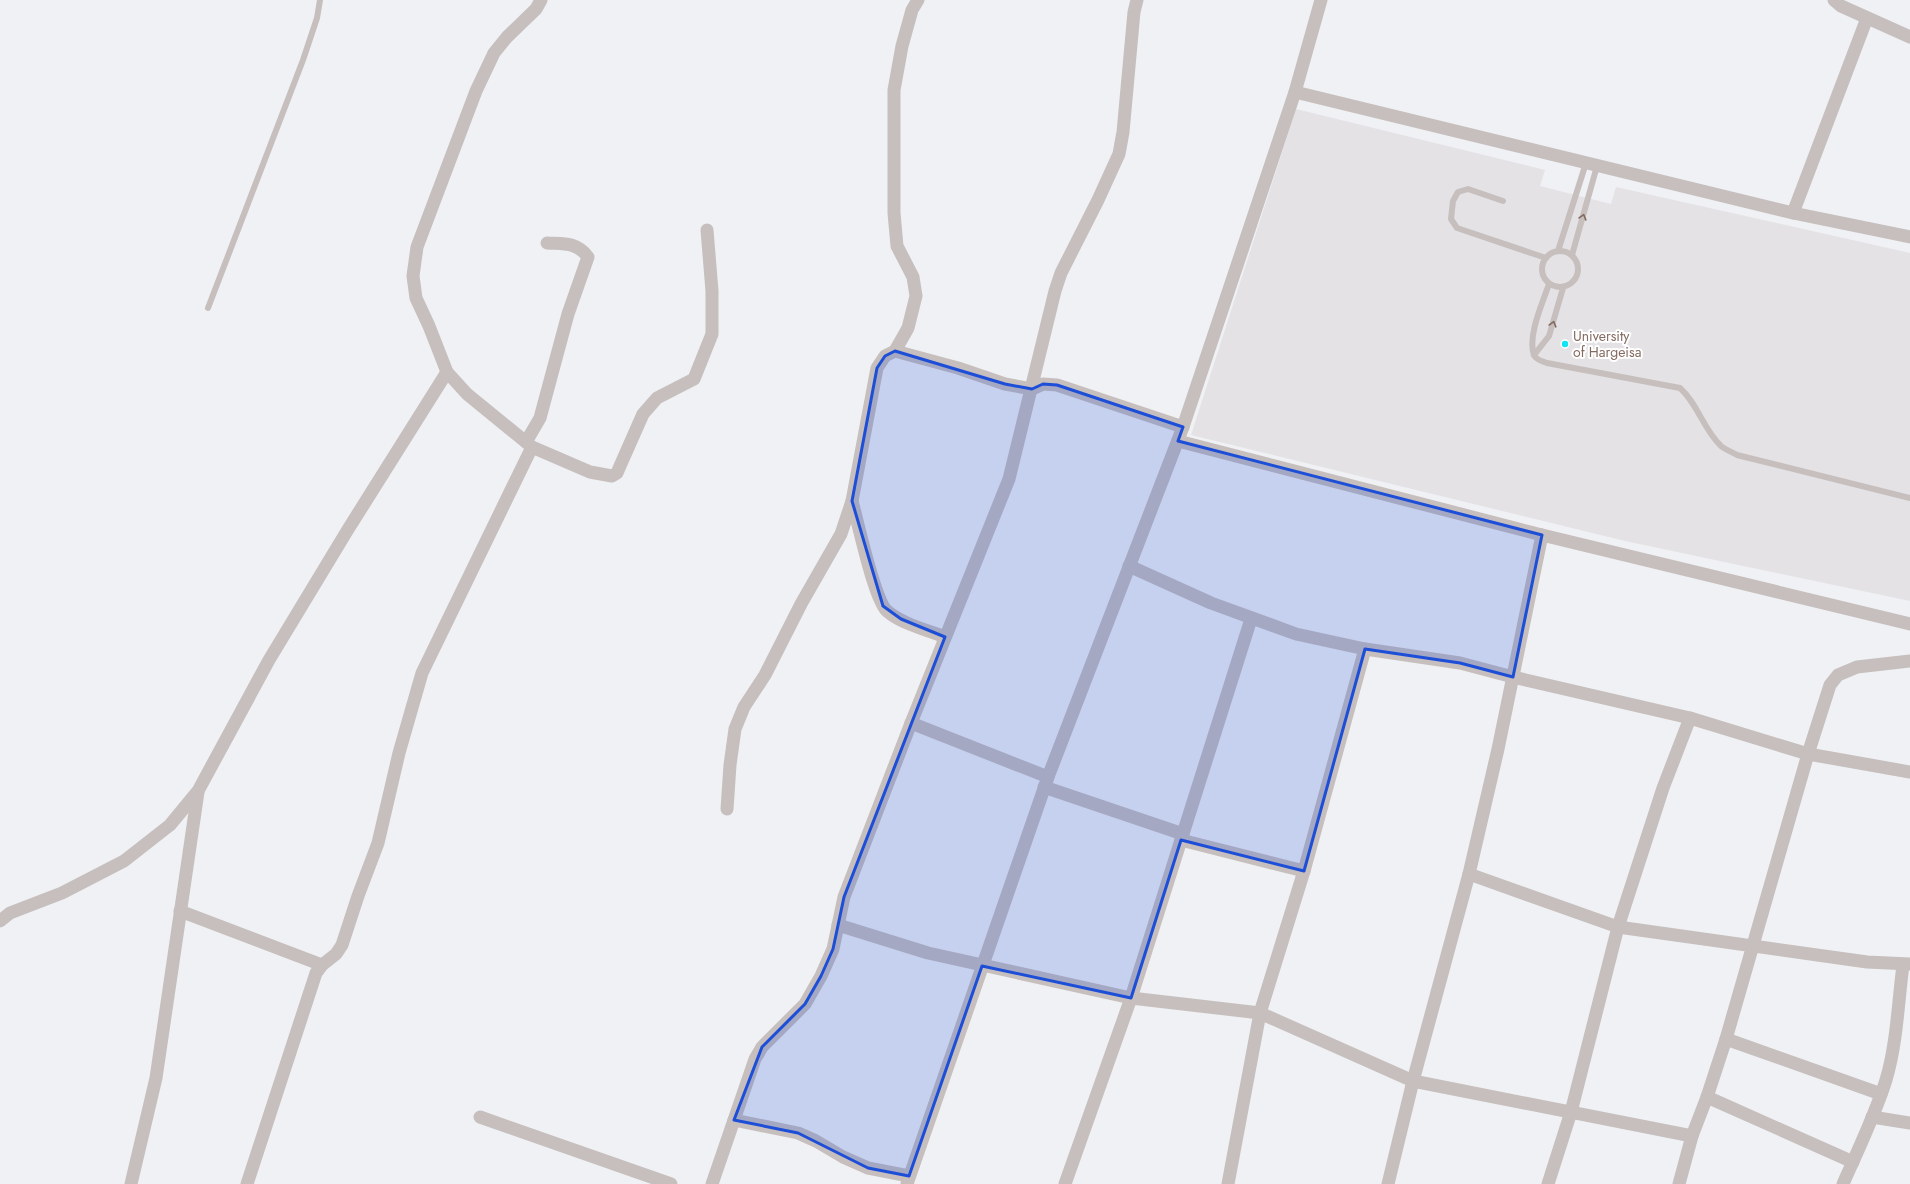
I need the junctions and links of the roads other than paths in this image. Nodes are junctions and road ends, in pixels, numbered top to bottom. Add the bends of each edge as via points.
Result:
1 (320, 0) edge
2 (541, 0) edge
3 (918, 0) edge
4 (1137, 0) edge
5 (1321, 0) edge
6 (1834, 0) edge
7 (1866, 18) junction
8 (1910, 37) edge
9 (1295, 92) junction
10 (1591, 165) junction
11 (1503, 201) dead end
12 (1793, 213) junction
13 (707, 230) dead end
14 (1910, 237) edge
15 (547, 243) dead end
16 (1558, 251) junction
17 (1572, 255) junction
18 (1546, 258) junction
19 (1549, 284) junction
20 (1562, 288) junction
21 (208, 308) dead end
22 (895, 351) junction
23 (1534, 355) junction
24 (447, 372) junction
25 (1032, 389) junction
26 (1183, 427) junction
27 (1178, 441) junction
28 (529, 444) junction
29 (1910, 498) edge
30 (852, 501) junction
31 (1542, 535) junction
32 (1129, 566) junction
33 (1251, 619) junction
34 (1910, 624) edge
35 (945, 637) junction
36 (1365, 648) junction
37 (1910, 662) edge
38 (1513, 677) junction
39 (1690, 718) junction
40 (911, 723) junction
41 (1808, 754) junction
42 (1910, 772) edge
43 (1046, 782) junction
44 (198, 791) junction
45 (727, 809) dead end
46 (1182, 837) junction
47 (1304, 871) junction
48 (1469, 874) junction
49 (180, 911) junction
50 (0, 921) edge
51 (838, 925) junction
52 (1618, 927) junction
53 (1753, 946) junction
54 (322, 965) junction
55 (1906, 965) edge
56 (982, 966) junction
57 (1131, 998) junction
58 (1260, 1013) junction
59 (1726, 1039) junction
60 (1413, 1081) junction
61 (1881, 1094) junction
62 (1707, 1097) junction
63 (1571, 1112) junction
64 (480, 1117) dead end
65 (1872, 1118) junction
66 (734, 1120) junction
67 (1910, 1123) edge
68 (1692, 1136) junction
69 (1852, 1162) junction
70 (908, 1180) edge
71 (131, 1184) edge
72 (247, 1184) edge
73 (671, 1184) edge
74 (712, 1184) edge
75 (1065, 1184) edge
76 (1228, 1184) edge
77 (1388, 1184) edge
78 (1548, 1184) edge
79 (1679, 1184) edge
80 (1843, 1184) edge

1 - 21 lane via 317,18 303,60
2 - 24 street via 536,9 494,53 476,91 417,247 413,276 416,298
3 - 22 street via 912,10 904,39 894,90 894,213 897,246 913,277 916,296 908,328
4 - 25 street via 1119,154 1061,273
5 - 9 street
6 - 7 street
7 - 8 street
7 - 12 street
9 - 10 street
9 - 26 street
10 - 12 street
10 - 16 lane
17 -> 10 lane
11 - 18 lane via 1468,189 1458,192 1453,201 1451,219 1457,228
12 - 14 street
13 - 28 street via 712,291 712,334 694,379 657,398 643,414 617,473 612,476 590,472
15 - 28 street via 569,244 582,250 588,257 566,321 540,418
16 - 17 lane
16 - 18 lane
17 - 20 lane via 1579,267 1578,274 1570,286
18 - 19 lane via 1542,271
19 - 20 lane
19 - 23 lane via 1533,331
23 -> 20 lane via 1549,336
22 - 25 street via 1005,384
22 - 30 street via 885,356 877,368
23 - 29 lane via 1538,360 1547,363 1680,388 1690,396 1710,432 1722,446 1737,455
24 - 28 street via 467,394
24 - 44 street via 269,660
25 - 26 street via 1043,384 1057,385
25 - 35 street via 1009,479
26 - 27 street
27 - 31 street
27 - 32 street
28 - 54 street via 422,673 399,753 378,843 342,945 336,954
30 - 35 street via 876,591 883,606 901,619
30 - 45 street via 841,534 765,675 744,707 735,729
31 - 34 street
31 - 38 street
32 - 33 street
32 - 43 street
33 - 36 street via 1296,634
33 - 46 street
35 - 40 street
36 - 38 street via 1460,662
36 - 47 street
37 - 41 street via 1857,667 1838,675 1830,685
38 - 39 street
38 - 48 street
39 - 41 street
39 - 52 street via 1663,788
40 - 43 street
40 - 51 street via 844,897
41 - 42 street
41 - 53 street
43 - 46 street
43 - 56 street
44 - 49 street
44 - 50 street via 170,825 124,861 62,893 10,912
46 - 47 street
46 - 57 street
47 - 58 street
48 - 52 street
48 - 60 street
49 - 54 street
49 - 71 street via 156,1078
51 - 56 street via 928,953
51 - 66 street via 833,949 805,1004 762,1046 755,1059
52 - 53 street
52 - 63 street
53 - 55 street
53 - 59 street
54 - 72 street via 314,979
55 - 61 street via 1892,1054
56 - 57 street
56 - 70 street
57 - 58 street
57 - 75 street
58 - 60 street
58 - 76 street
59 - 61 street
59 - 62 street
60 - 63 street
60 - 77 street
61 - 65 street
62 - 68 street
62 - 69 street
63 - 68 street
63 - 78 street
64 - 73 street
65 - 67 street
65 - 69 street
66 - 70 street via 816,1140 843,1157 868,1168
66 - 74 street
68 - 79 street
69 - 80 street

